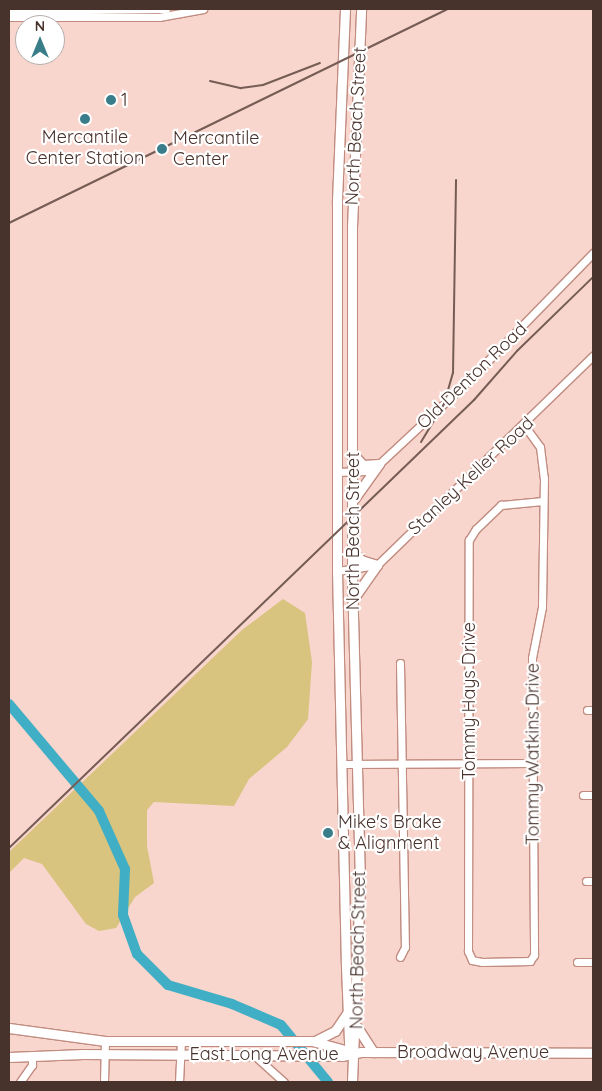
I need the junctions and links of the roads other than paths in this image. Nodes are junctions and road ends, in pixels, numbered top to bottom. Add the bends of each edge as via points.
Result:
1 (166, 9) edge
2 (203, 9) edge
3 (345, 9) edge
4 (361, 9) edge
5 (9, 11) edge
6 (9, 17) edge
7 (337, 203) junction
8 (352, 203) junction
9 (593, 253) edge
10 (337, 317) junction
11 (352, 317) junction
12 (593, 356) edge
13 (524, 425) junction
14 (353, 454) junction
15 (379, 464) junction
16 (336, 472) junction
17 (353, 472) junction
18 (543, 501) junction
19 (353, 502) junction
20 (352, 551) junction
21 (377, 565) junction
22 (352, 570) junction
23 (337, 571) junction
24 (352, 600) junction
25 (400, 663) dead end
26 (532, 763) junction
27 (343, 764) junction
28 (359, 764) junction
29 (402, 764) junction
30 (470, 764) junction
31 (583, 795) dead end
32 (593, 795) edge
33 (344, 882) junction
34 (360, 882) junction
35 (468, 951) joint
36 (400, 957) dead end
37 (577, 962) dead end
38 (593, 962) edge
39 (348, 1011) junction
40 (356, 1025) junction
41 (9, 1028) edge
42 (105, 1041) junction
43 (181, 1041) junction
44 (312, 1041) junction
45 (352, 1052) junction
46 (373, 1052) junction
47 (593, 1053) edge
48 (182, 1054) junction
49 (32, 1055) junction
50 (104, 1055) junction
51 (9, 1056) edge
52 (255, 1056) junction
53 (352, 1080) edge
54 (20, 1082) edge
55 (104, 1082) edge
56 (179, 1082) edge
57 (284, 1082) edge

1 - 5 street
2 - 6 street via 159,17
3 - 7 main road, North Beach Street
4 - 8 main road, North Beach Street
7 - 8 main road
7 - 10 main road, North Beach Street
8 - 11 main road, North Beach Street
9 - 15 street, Old Denton Road via 482,367
10 - 11 main road
10 - 16 main road, North Beach Street
11 - 14 main road, North Beach Street
12 - 13 street, Stanley Keller Road
13 - 18 street, Tommy Watkins Drive via 534,436 541,453
13 - 21 street, Stanley Keller Road
14 - 15 main road via 363,465
14 - 17 main road, North Beach Street
15 - 17 street, Old Denton Road via 366,471
15 - 19 main road
16 - 17 street, Old Denton Road
16 - 23 main road, North Beach Street
17 - 19 main road, North Beach Street
18 - 26 street, Tommy Watkins Drive via 542,607 532,658
18 - 30 street, Tommy Hays Drive via 501,505 469,540
19 - 20 main road, North Beach Street
20 - 21 main road via 361,560
20 - 22 main road, North Beach Street
21 - 22 street
21 - 24 main road
22 - 23 street
22 - 24 main road, North Beach Street
23 - 27 main road, North Beach Street
24 - 28 main road, North Beach Street
25 - 29 street
26 - 30 street
26 - 35 street, Tommy Watkins Drive via 534,955 530,961 482,962 472,960
27 - 28 street
27 - 33 main road, North Beach Street
28 - 29 street
28 - 34 main road, North Beach Street
29 - 30 street
29 - 36 street via 405,947
30 - 35 street, Tommy Hays Drive
31 - 32 street
33 - 34 main road
33 - 39 main road, North Beach Street
34 - 40 main road, North Beach Street
37 - 38 street
39 - 44 main road via 335,1031
39 - 45 main road, North Beach Street via 348,1043
40 - 45 main road, North Beach Street
40 - 46 main road
41 - 42 main road, East Long Avenue
42 - 43 main road, East Long Avenue
42 - 50 street
43 - 44 main road, East Long Avenue
43 - 48 street
44 - 45 main road, East Long Avenue
45 - 46 main road, Broadway Avenue
45 - 52 main road, East Long Avenue via 342,1056
45 - 53 main road, North Beach Street
46 - 47 main road, Broadway Avenue
48 - 50 main road, East Long Avenue
48 - 52 main road, East Long Avenue
48 - 56 street
49 - 50 main road, East Long Avenue
49 - 51 main road, East Long Avenue
49 - 54 street via 32,1065
50 - 55 street
52 - 57 street

